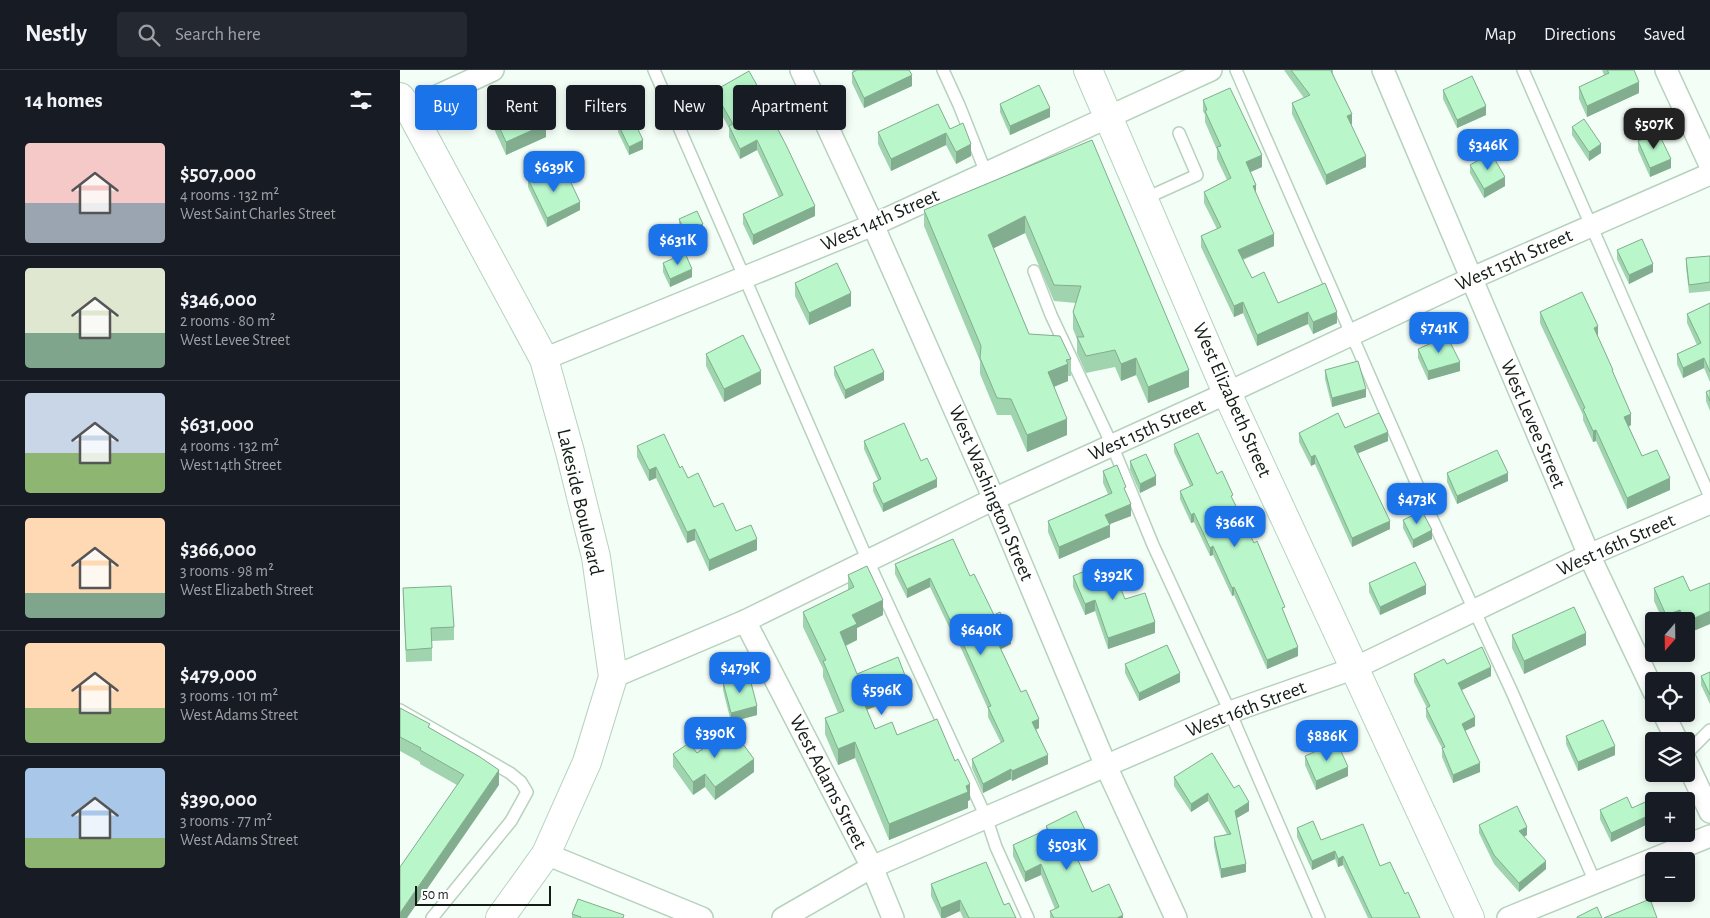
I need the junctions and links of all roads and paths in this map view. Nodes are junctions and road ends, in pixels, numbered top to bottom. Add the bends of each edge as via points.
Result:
1 (492, 70) edge
2 (654, 70) edge
3 (801, 70) edge
4 (943, 70) edge
5 (1088, 70) edge
6 (1211, 70) edge
7 (1236, 70) edge
8 (1383, 70) edge
9 (1523, 70) edge
10 (1666, 70) edge
11 (404, 103) edge
12 (1108, 116) junction
13 (1179, 133) dead end
14 (1710, 165) edge
15 (986, 173) junction
16 (1710, 174) edge
17 (1144, 199) junction
18 (873, 225) junction
19 (1592, 226) junction
20 (1034, 270) dead end
21 (745, 277) junction
22 (1470, 279) junction
23 (1352, 334) junction
24 (544, 360) junction
25 (1227, 393) junction
26 (1112, 445) junction
27 (1710, 497) edge
28 (994, 499) junction
29 (1710, 503) edge
30 (1589, 555) junction
31 (868, 561) junction
32 (1474, 610) junction
33 (745, 621) junction
34 (1355, 668) junction
35 (1645, 673) edge
36 (613, 677) junction
37 (400, 710) edge
38 (1230, 712) junction
39 (1710, 730) edge
40 (1695, 745) edge
41 (1106, 766) junction
42 (1695, 780) edge
43 (1710, 812) edge
44 (986, 817) junction
45 (1710, 836) edge
46 (546, 854) junction
47 (872, 866) junction
48 (1596, 882) junction
49 (432, 918) edge
50 (500, 918) edge
51 (702, 918) edge
52 (783, 918) edge
53 (893, 918) edge
54 (1028, 918) edge
55 (1176, 918) edge
56 (1320, 918) edge
57 (1470, 918) edge
58 (1508, 918) edge

1 - 11 street
2 - 21 lane
3 - 18 street, West Washington Street
4 - 15 lane
5 - 12 street, West Elizabeth Street
6 - 12 street, West 14th Street
7 - 23 lane
8 - 22 street, West Levee Street
9 - 19 lane
10 - 14 street
11 - 24 street, Lakeside Boulevard
12 - 15 street, West 14th Street
12 - 17 street, West Elizabeth Street
13 - 17 lane via 1197,176
15 - 18 street, West 14th Street
16 - 19 street, West 15th Street
17 - 25 street, West Elizabeth Street
18 - 21 street, West 14th Street
18 - 28 street, West Washington Street
19 - 22 street, West 15th Street
19 - 27 lane
20 - 26 lane via 1051,315
21 - 24 street, West 14th Street
21 - 31 lane
22 - 23 street, West 15th Street
22 - 30 street, West Levee Street
23 - 25 street, West 15th Street
23 - 32 lane
24 - 36 street, Lakeside Boulevard via 596,557
25 - 26 street, West 15th Street
25 - 34 street, West Elizabeth Street
26 - 28 street, West 15th Street
26 - 38 lane via 1153,545
28 - 31 street, West 15th Street
28 - 41 street, West Washington Street
29 - 30 street, West 16th Street
30 - 32 street, West 16th Street
30 - 35 street, West Levee Street
31 - 33 street, West 15th Street
31 - 44 lane
32 - 34 street, West 16th Street
32 - 48 lane
33 - 36 street, West 15th Street
33 - 47 street, West Adams Street
34 - 38 street, West 16th Street
34 - 57 street, West Elizabeth Street
36 - 46 street, Lakeside Boulevard via 587,762
37 - 49 lane via 510,773 527,792 511,820
38 - 41 street, West 16th Street
38 - 56 lane
39 - 40 lane
41 - 44 street, West 16th Street
41 - 55 street, West Washington Street
42 - 43 street
44 - 47 street, West 16th Street
44 - 54 lane
45 - 48 street
46 - 50 street, Lakeside Boulevard
46 - 51 street
47 - 52 street, West 16th Street
47 - 53 street, West Adams Street
48 - 58 street

